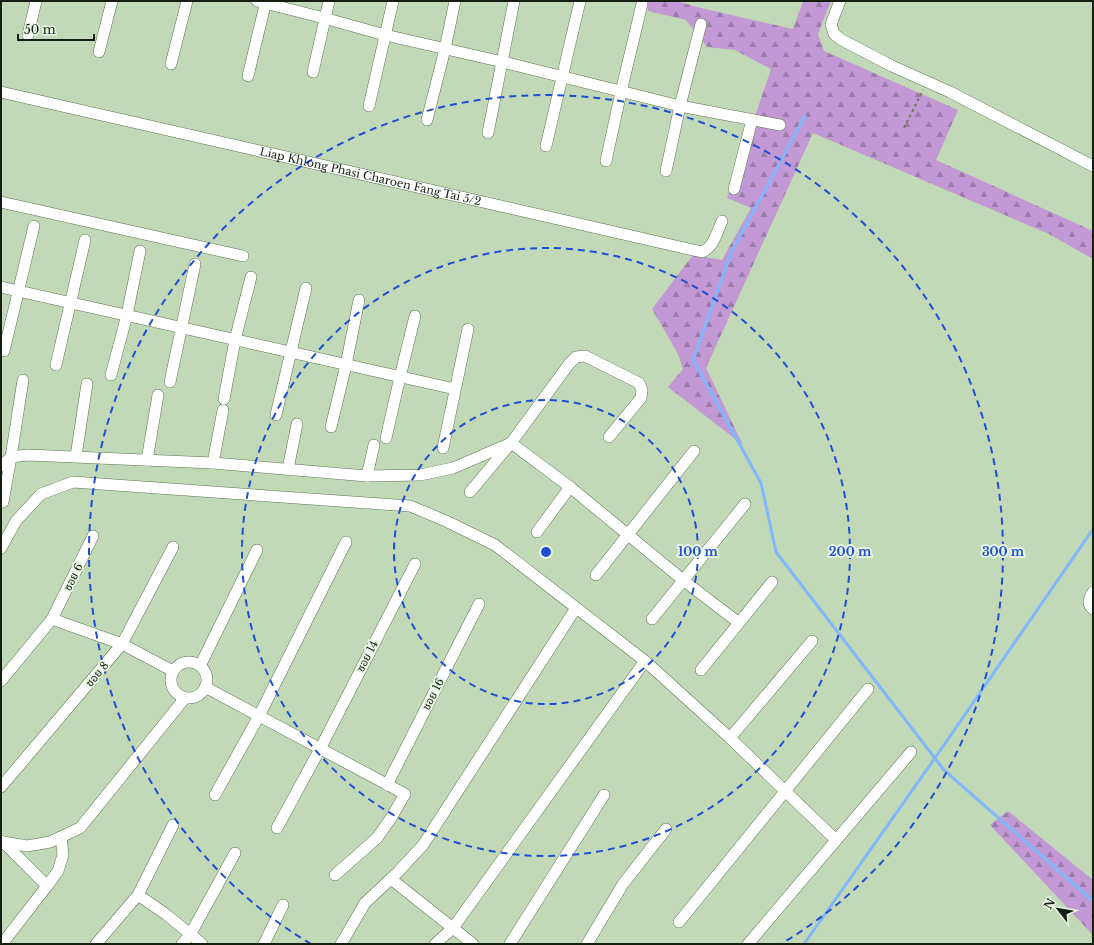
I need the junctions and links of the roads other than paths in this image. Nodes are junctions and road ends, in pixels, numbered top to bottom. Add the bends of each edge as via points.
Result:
1 (36, 1) edge
2 (112, 1) edge
3 (188, 1) edge
4 (328, 1) edge
5 (393, 1) edge
6 (455, 1) edge
7 (514, 1) edge
8 (580, 1) edge
9 (840, 1) edge
10 (263, 2) edge
11 (642, 4) dead end
12 (324, 18) junction
13 (701, 24) dead end
14 (28, 35) dead end
15 (385, 35) junction
16 (445, 49) junction
17 (98, 52) dead end
18 (503, 62) junction
19 (171, 64) dead end
20 (313, 72) dead end
21 (248, 76) dead end
22 (562, 77) junction
23 (1, 92) edge
24 (621, 92) junction
25 (369, 106) dead end
26 (680, 106) junction
27 (427, 120) dead end
28 (752, 120) junction
29 (780, 125) dead end
30 (488, 133) dead end
31 (546, 146) dead end
32 (606, 161) dead end
33 (1093, 166) edge
34 (666, 171) dead end
35 (734, 189) dead end
36 (1, 202) edge
37 (722, 221) dead end
38 (34, 226) dead end
39 (85, 240) dead end
40 (140, 251) dead end
41 (242, 256) dead end
42 (195, 264) dead end
43 (250, 277) dead end
44 (1, 287) edge
45 (306, 288) dead end
46 (18, 291) junction
47 (359, 300) dead end
48 (70, 302) junction
49 (127, 315) junction
50 (415, 316) dead end
51 (181, 327) junction
52 (468, 329) dead end
53 (235, 340) junction
54 (4, 351) dead end
55 (291, 352) junction
56 (56, 365) dead end
57 (346, 365) junction
58 (111, 375) dead end
59 (400, 377) junction
60 (23, 380) dead end
61 (170, 382) dead end
62 (87, 384) dead end
63 (455, 389) junction
64 (158, 395) dead end
65 (276, 415) dead end
66 (297, 424) dead end
67 (331, 427) dead end
68 (386, 438) dead end
69 (609, 438) dead end
70 (511, 443) junction
71 (374, 445) dead end
72 (442, 448) dead end
73 (694, 451) dead end
74 (76, 456) junction
75 (11, 457) junction
76 (147, 460) junction
77 (213, 463) junction
78 (1, 466) edge
79 (288, 469) junction
80 (367, 476) junction
81 (570, 487) junction
82 (470, 492) dead end
83 (3, 502) dead end
84 (745, 504) dead end
85 (537, 532) dead end
86 (93, 536) dead end
87 (628, 536) junction
88 (346, 542) dead end
89 (173, 547) dead end
90 (1, 548) edge
91 (257, 550) dead end
92 (415, 564) dead end
93 (596, 575) dead end
94 (683, 580) junction
95 (772, 582) dead end
96 (1093, 592) edge
97 (479, 604) dead end
98 (576, 608) junction
99 (1093, 609) edge
100 (52, 619) junction
101 (652, 619) dead end
102 (739, 623) junction
103 (812, 641) dead end
104 (122, 644) junction
105 (645, 661) junction
106 (200, 666) junction
107 (701, 670) dead end
108 (173, 671) junction
109 (1, 680) edge
110 (206, 687) junction
111 (868, 689) dead end
112 (185, 698) junction
113 (259, 716) junction
114 (730, 738) junction
115 (320, 749) junction
116 (911, 752) dead end
117 (387, 784) junction
118 (1, 787) edge
119 (786, 792) junction
120 (215, 795) dead end
121 (604, 795) dead end
122 (173, 825) dead end
123 (277, 828) dead end
124 (666, 829) dead end
125 (61, 836) junction
126 (836, 840) junction
127 (2, 842) edge
128 (234, 853) dead end
129 (334, 875) dead end
130 (391, 879) junction
131 (47, 886) junction
132 (138, 895) junction
133 (283, 905) dead end
134 (679, 922) dead end
135 (453, 928) junction
136 (190, 935) junction
137 (2, 944) edge
138 (96, 944) edge
139 (182, 944) edge
140 (202, 944) edge
141 (264, 944) edge
142 (341, 944) edge
143 (435, 944) edge
144 (473, 944) edge
145 (510, 944) edge
146 (587, 944) edge
147 (748, 944) edge

1 - 14 street
2 - 17 street
3 - 19 street
4 - 12 street
5 - 15 street
6 - 16 street
7 - 18 street
8 - 22 street
9 - 33 street via 831,24 834,34 842,40
10 - 12 street
10 - 21 street
11 - 24 street
12 - 15 street
12 - 20 street
13 - 26 street
15 - 16 street
15 - 25 street
16 - 18 street
16 - 27 street
18 - 22 street
18 - 30 street
22 - 24 street
22 - 31 street
23 - 37 street, Liap Khlong Phasi Charoen Fang Tai 5/2 via 702,252 712,243
24 - 26 street
24 - 32 street
26 - 28 street
26 - 34 street
28 - 29 street
28 - 35 street
36 - 41 street
38 - 46 street
39 - 48 street
40 - 49 street
42 - 51 street
43 - 53 street
44 - 46 street
45 - 55 street
46 - 48 street
46 - 54 street
47 - 57 street
48 - 49 street
48 - 56 street
49 - 51 street
49 - 58 street
50 - 59 street
51 - 53 street
51 - 61 street
52 - 63 street
53 - 55 street
53 - 77 street
55 - 57 street
55 - 65 street
57 - 59 street
57 - 67 street
59 - 63 street
59 - 68 street
60 - 75 street
62 - 74 street
63 - 72 street
64 - 76 street
66 - 79 street
69 - 70 street via 641,398 642,390 639,383 585,356 576,358 569,364
70 - 80 street via 440,471 420,475
70 - 81 street
70 - 82 street
71 - 80 street
73 - 87 street
74 - 75 street
74 - 76 street
75 - 78 street
75 - 83 street
76 - 77 street
77 - 79 street
79 - 80 street
81 - 85 street
81 - 87 street
84 - 94 street
86 - 100 street, ซอย 6
87 - 93 street
87 - 94 street
88 - 113 street
89 - 104 street, ซอย 8
90 - 98 street via 16,521 41,494 73,482 410,506 495,545
91 - 106 street
92 - 115 street, ซอย 14
94 - 101 street
94 - 102 street
95 - 102 street
96 - 99 street via 1088,603
97 - 117 street, ซอย 16
98 - 105 street
98 - 130 street via 423,845
100 - 104 street
100 - 109 street, ซอย 6
102 - 107 street
103 - 114 street
104 - 108 street
104 - 118 street, ซอย 8
105 - 114 street
105 - 135 street
106 - 108 street via 182,663
106 - 110 street via 205,672
108 - 112 street via 173,690
110 - 112 street via 201,694
110 - 113 street
111 - 119 street
112 - 125 street via 80,828
113 - 115 street
113 - 120 street
114 - 119 street
115 - 117 street
115 - 123 street, ซอย 14
116 - 126 street
117 - 129 street via 405,794 377,838
119 - 126 street
119 - 134 street
121 - 145 street
122 - 132 street
124 - 146 street via 623,884
125 - 127 street via 50,842 27,846
125 - 131 street via 63,855 58,871
126 - 147 street
127 - 131 street
128 - 136 street
130 - 135 street
130 - 142 street via 365,903
131 - 137 street
132 - 136 street
132 - 138 street
133 - 141 street
135 - 143 street
135 - 144 street
136 - 139 street
136 - 140 street

